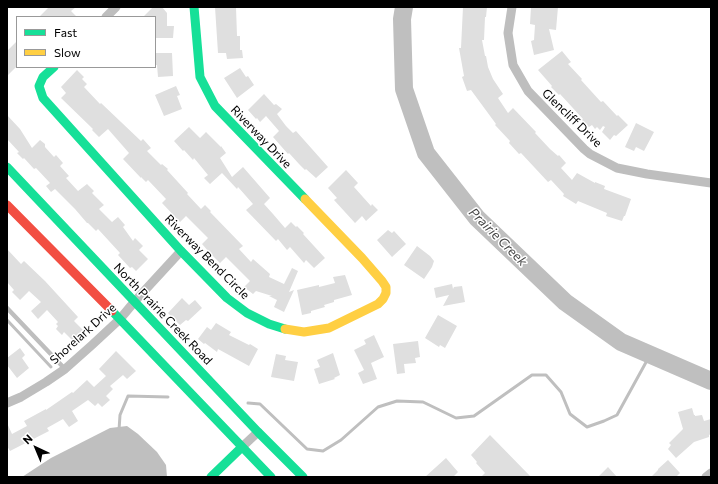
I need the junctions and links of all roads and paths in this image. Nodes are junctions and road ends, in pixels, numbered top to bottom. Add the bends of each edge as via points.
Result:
1 (116, 7) edge
2 (194, 7) edge
3 (512, 7) edge
4 (107, 16) edge
5 (53, 68) edge
6 (7, 167) edge
7 (711, 183) edge
8 (7, 204) edge
9 (181, 251) junction
10 (362, 258) joint
11 (135, 301) junction
12 (7, 308) edge
13 (120, 320) junction
14 (65, 369) junction
15 (7, 404) edge
16 (258, 432) junction
17 (242, 447) junction
18 (711, 472) edge
19 (211, 477) edge
20 (271, 477) edge
21 (303, 477) edge
22 (706, 477) edge

1 - 4 street
2 - 10 street, Riverway Drive via 200,77 215,106
3 - 7 street, Glencliff Drive via 508,33 513,65 528,91 584,149 617,168
5 - 9 street, Riverway Bend Circle via 39,86 43,98
6 - 11 street, North Prairie Creek Road
8 - 13 street
9 - 10 street, Riverway Bend Circle via 227,298 247,313 268,324 304,332 329,328 378,304 383,299 386,287
9 - 11 street, Shorelark Drive
11 - 13 street, Shorelark Drive
11 - 16 street, North Prairie Creek Road
12 - 14 lane
13 - 14 street, Shorelark Drive
13 - 17 street
14 - 15 street, Shorelark Drive
16 - 17 street
16 - 21 street, North Prairie Creek Road
17 - 19 street
17 - 20 street
18 - 22 street

